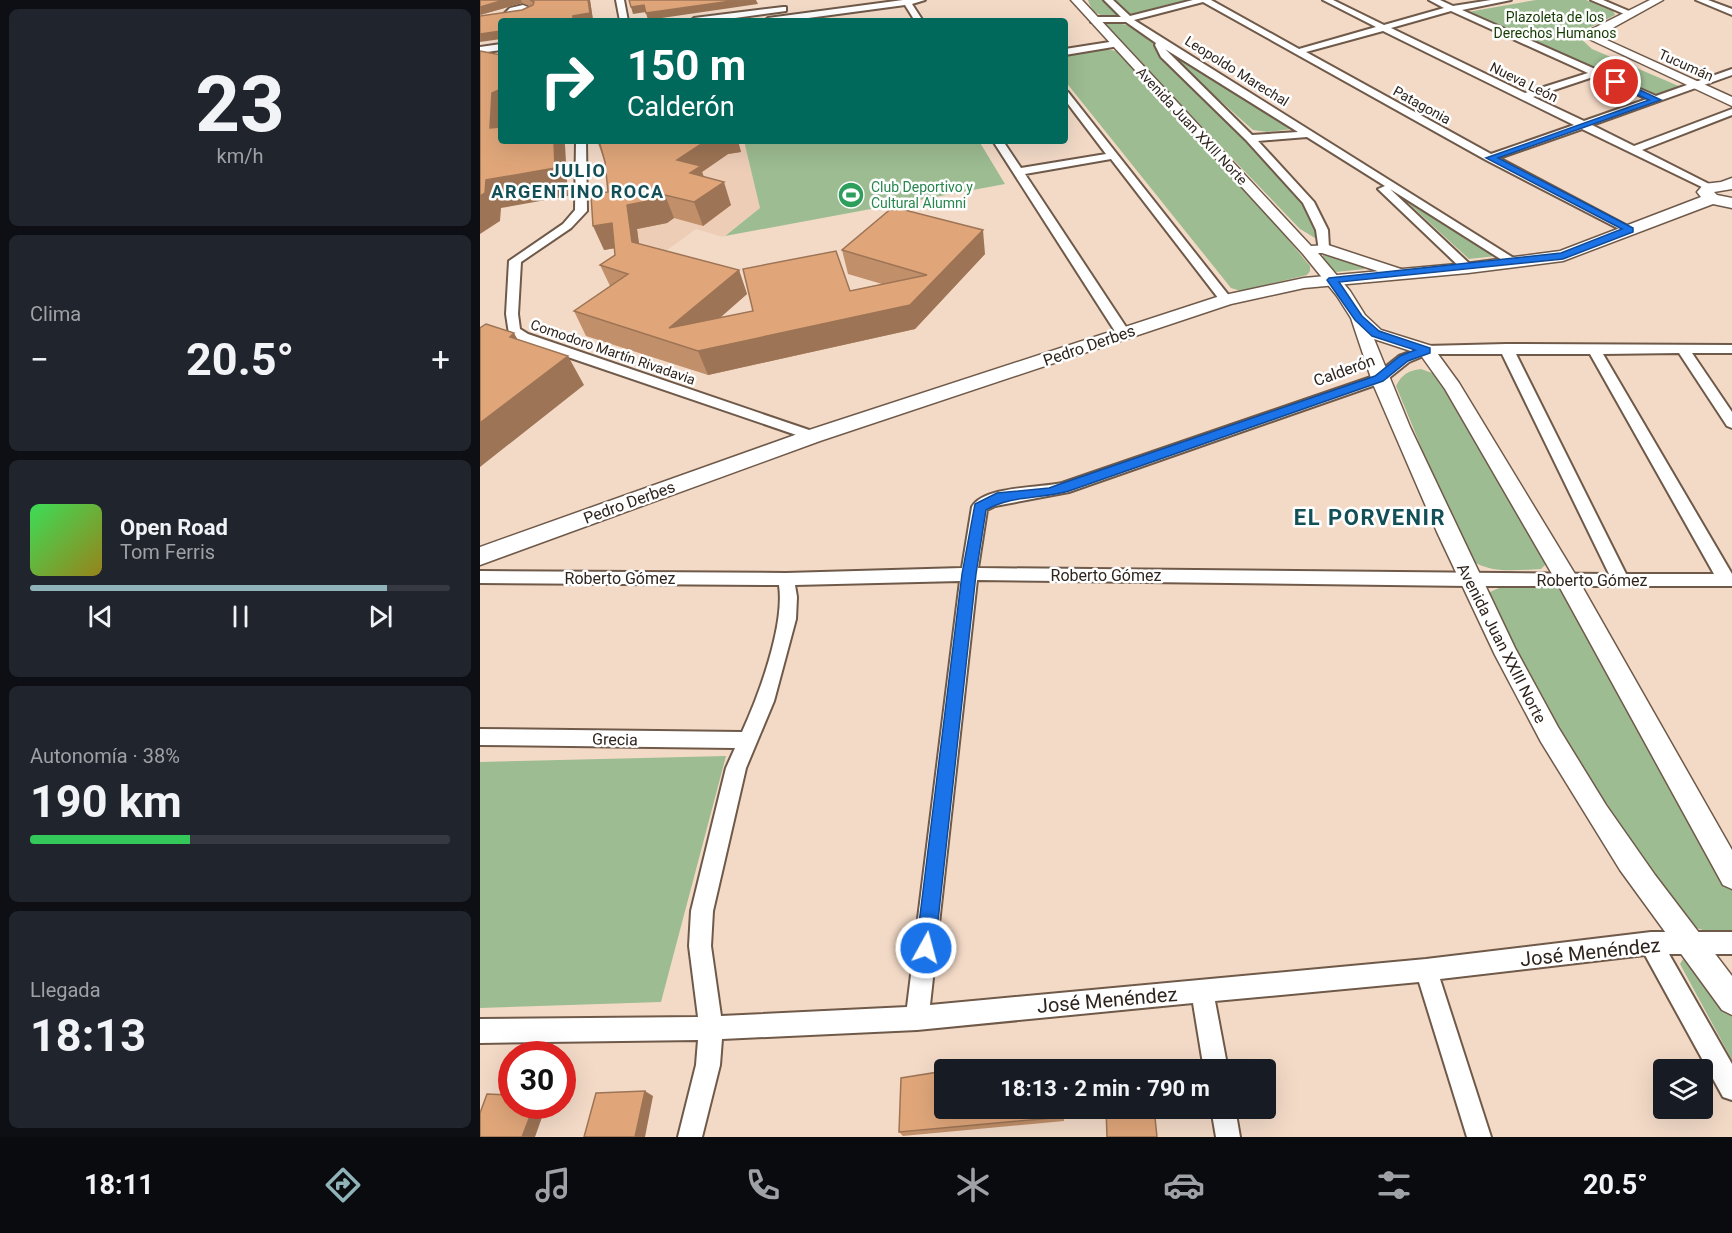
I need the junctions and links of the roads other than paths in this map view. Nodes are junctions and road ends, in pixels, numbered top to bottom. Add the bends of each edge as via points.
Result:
1 (620, 0) edge
2 (921, 0) edge
3 (1076, 0) edge
4 (1108, 0) edge
5 (1204, 0) edge
6 (1326, 0) edge
7 (1433, 0) edge
8 (1507, 0) edge
9 (1595, 0) edge
10 (1658, 0) edge
11 (1700, 0) edge
12 (907, 2) junction
13 (811, 5) dead end
14 (789, 8) dead end
15 (1450, 9) junction
16 (766, 11) junction
17 (1732, 12) edge
18 (816, 14) junction
19 (1632, 14) junction
20 (623, 18) edge
21 (716, 18) edge
22 (768, 18) edge
23 (789, 18) edge
24 (917, 18) edge
25 (1128, 19) junction
26 (1094, 20) junction
27 (1380, 27) junction
28 (1155, 38) junction
29 (1116, 44) junction
30 (498, 47) edge
31 (480, 50) edge
32 (1068, 52) edge
33 (1297, 52) junction
34 (1732, 72) edge
35 (1596, 73) junction
36 (1696, 86) junction
37 (1523, 97) junction
38 (1068, 98) edge
39 (1657, 100) junction
40 (1732, 102) edge
41 (1732, 112) edge
42 (1581, 124) junction
43 (1310, 134) junction
44 (1250, 138) junction
45 (581, 144) edge
46 (1000, 144) edge
47 (1633, 150) junction
48 (1112, 156) junction
49 (1491, 158) junction
50 (1354, 162) junction
51 (1018, 172) junction
52 (1726, 194) edge
53 (1629, 230) junction
54 (1315, 249) junction
55 (1514, 262) junction
56 (1468, 268) junction
57 (1399, 273) junction
58 (1332, 280) junction
59 (1226, 300) junction
60 (1359, 318) junction
61 (1123, 333) junction
62 (1506, 348) junction
63 (1594, 349) junction
64 (1683, 349) junction
65 (1732, 349) edge
66 (1426, 350) junction
67 (1379, 379) junction
68 (1732, 423) edge
69 (813, 436) junction
70 (480, 556) edge
71 (969, 574) junction
72 (480, 577) edge
73 (786, 579) junction
74 (1468, 580) junction
75 (1567, 580) junction
76 (1621, 580) junction
77 (1729, 580) edge
78 (480, 737) edge
79 (750, 740) junction
80 (1732, 876) edge
81 (1651, 943) junction
82 (1732, 943) edge
83 (1691, 944) junction
84 (1426, 970) junction
85 (1202, 991) junction
86 (1732, 1000) edge
87 (917, 1017) junction
88 (711, 1028) junction
89 (480, 1031) edge
90 (1214, 1059) edge
91 (1732, 1088) edge
92 (1225, 1119) edge
93 (690, 1137) edge
94 (1228, 1137) edge
95 (1479, 1137) edge

1 - 20 street
2 - 12 street
3 - 26 street, Avenida Juan XXIII Norte
4 - 25 street, Leopoldo Marechal
5 - 25 street
5 - 33 street, Patagonia
6 - 27 street, Nueva León
7 - 15 street
8 - 15 street
9 - 19 street
10 - 19 street
11 - 17 street
12 - 18 street
12 - 24 street
13 - 18 street
14 - 16 street
15 - 27 street
15 - 35 street
16 - 21 street
16 - 22 street
18 - 23 street
19 - 36 street, Tucumán via 1596,31 1592,34 1595,41
25 - 26 street
25 - 28 street, Leopoldo Marechal
26 - 29 street, Avenida Juan XXIII Norte
27 - 33 street
27 - 37 street, Nueva León
28 - 43 street, Leopoldo Marechal
28 - 44 street, Avenida Juan XXIII Norte via 1164,54
29 - 32 street
29 - 54 street, Avenida Juan XXIII Norte
30 - 31 street
33 - 49 street, Patagonia
34 - 36 street
35 - 37 street
35 - 39 street
36 - 39 street
36 - 40 street, Tucumán
37 - 42 street, Nueva León
38 - 48 street
39 - 42 street
41 - 47 street
42 - 47 street, Nueva León
42 - 49 street
43 - 44 street
43 - 50 street, Leopoldo Marechal
44 - 54 street, Avenida Juan XXIII Norte via 1312,208 1322,230
45 - 69 street, Comodoro Martín Rivadavia via 582,206 576,218 515,261 514,331
46 - 51 street
47 - 52 street, Nueva León
48 - 51 street
48 - 59 street
49 - 53 street, Patagonia
50 - 55 street, Leopoldo Marechal
50 - 56 street, Leopoldo Marechal
51 - 61 street
52 - 53 main road, Pedro Derbes
53 - 55 main road, Pedro Derbes via 1563,256
54 - 57 street, Avenida Juan XXIII Norte
54 - 58 street, Avenida Juan XXIII Norte
55 - 56 main road, Pedro Derbes
56 - 57 main road, Pedro Derbes
57 - 58 main road, Pedro Derbes
58 - 59 main road, Pedro Derbes via 1294,284
58 - 60 street, Avenida Juan XXIII Norte
59 - 61 main road, Pedro Derbes
60 - 66 street, Avenida Juan XXIII Norte via 1383,338
60 - 67 street, Avenida Juan XXIII Norte
61 - 69 main road, Pedro Derbes
62 - 63 street, Calderón
62 - 66 street, Calderón
62 - 76 street
63 - 64 street, Calderón
63 - 77 street
64 - 65 street, Calderón
64 - 68 street
66 - 67 street, Calderón via 1404,358
66 - 75 street via 1453,387
67 - 71 street, Calderón via 1065,488 997,497 980,507
67 - 74 street, Avenida Juan XXIII Norte
69 - 70 main road, Pedro Derbes
71 - 73 street, Roberto Gómez
71 - 74 street, Roberto Gómez
71 - 87 street
72 - 73 street, Roberto Gómez
73 - 79 street via 787,619
74 - 75 street, Roberto Gómez
74 - 83 street, Avenida Juan XXIII Norte via 1564,759 1629,861
75 - 76 street, Roberto Gómez
75 - 80 street
76 - 77 street, Roberto Gómez
78 - 79 street, Grecia
79 - 88 street via 736,768 702,911 700,946
81 - 83 street, José Menéndez
81 - 84 street, José Menéndez
81 - 91 street
82 - 83 street, José Menéndez
83 - 86 street, Avenida Juan XXIII Norte
84 - 85 street, José Menéndez
84 - 95 street
85 - 87 street, José Menéndez
85 - 90 street
87 - 88 street, José Menéndez
88 - 89 street, José Menéndez
88 - 93 street via 708,1065
92 - 94 street

